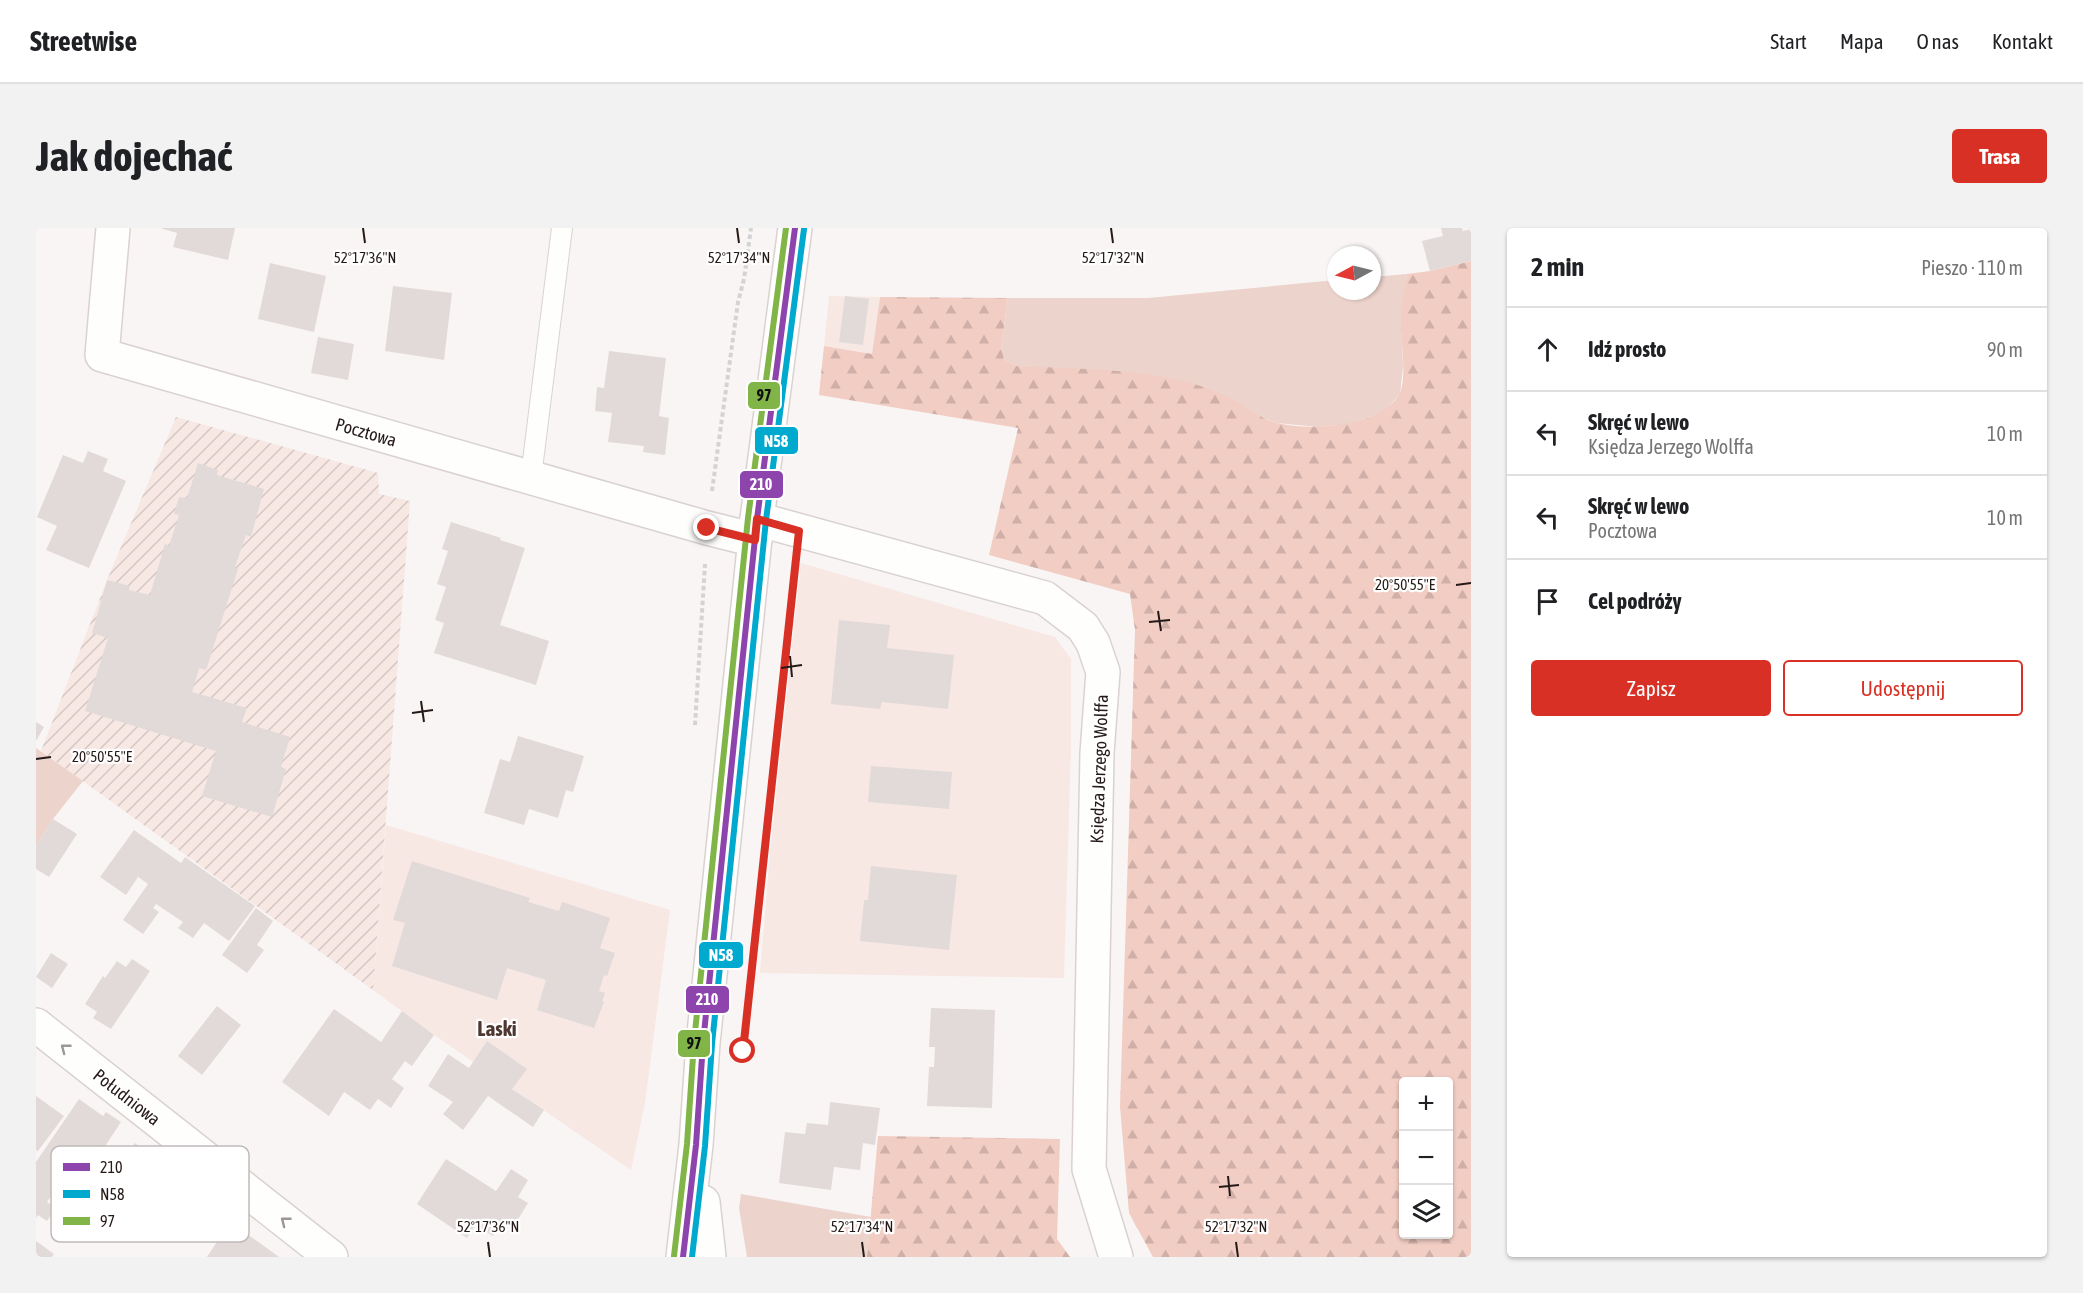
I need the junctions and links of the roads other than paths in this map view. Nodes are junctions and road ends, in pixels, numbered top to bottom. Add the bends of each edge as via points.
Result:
1 (113, 228) edge
2 (562, 228) edge
3 (795, 228) edge
4 (531, 477) junction
5 (756, 529) junction
6 (36, 1025) edge
7 (696, 1145) junction
8 (190, 1146) edge
9 (249, 1193) edge
10 (331, 1257) edge
11 (683, 1257) edge
12 (709, 1257) edge
13 (1116, 1257) edge

1 - 4 street, Pocztowa via 102,356
2 - 4 lane
3 - 5 street
4 - 5 street, Pocztowa via 707,528
5 - 7 street
5 - 13 street, Księdza Jerzego Wolffa via 799,531 1045,598 1083,627 1092,643 1103,672 1097,753 1089,1169
8 -> 6 street, Południowa
7 - 11 street
7 - 12 street
10 -> 9 street, Południowa

